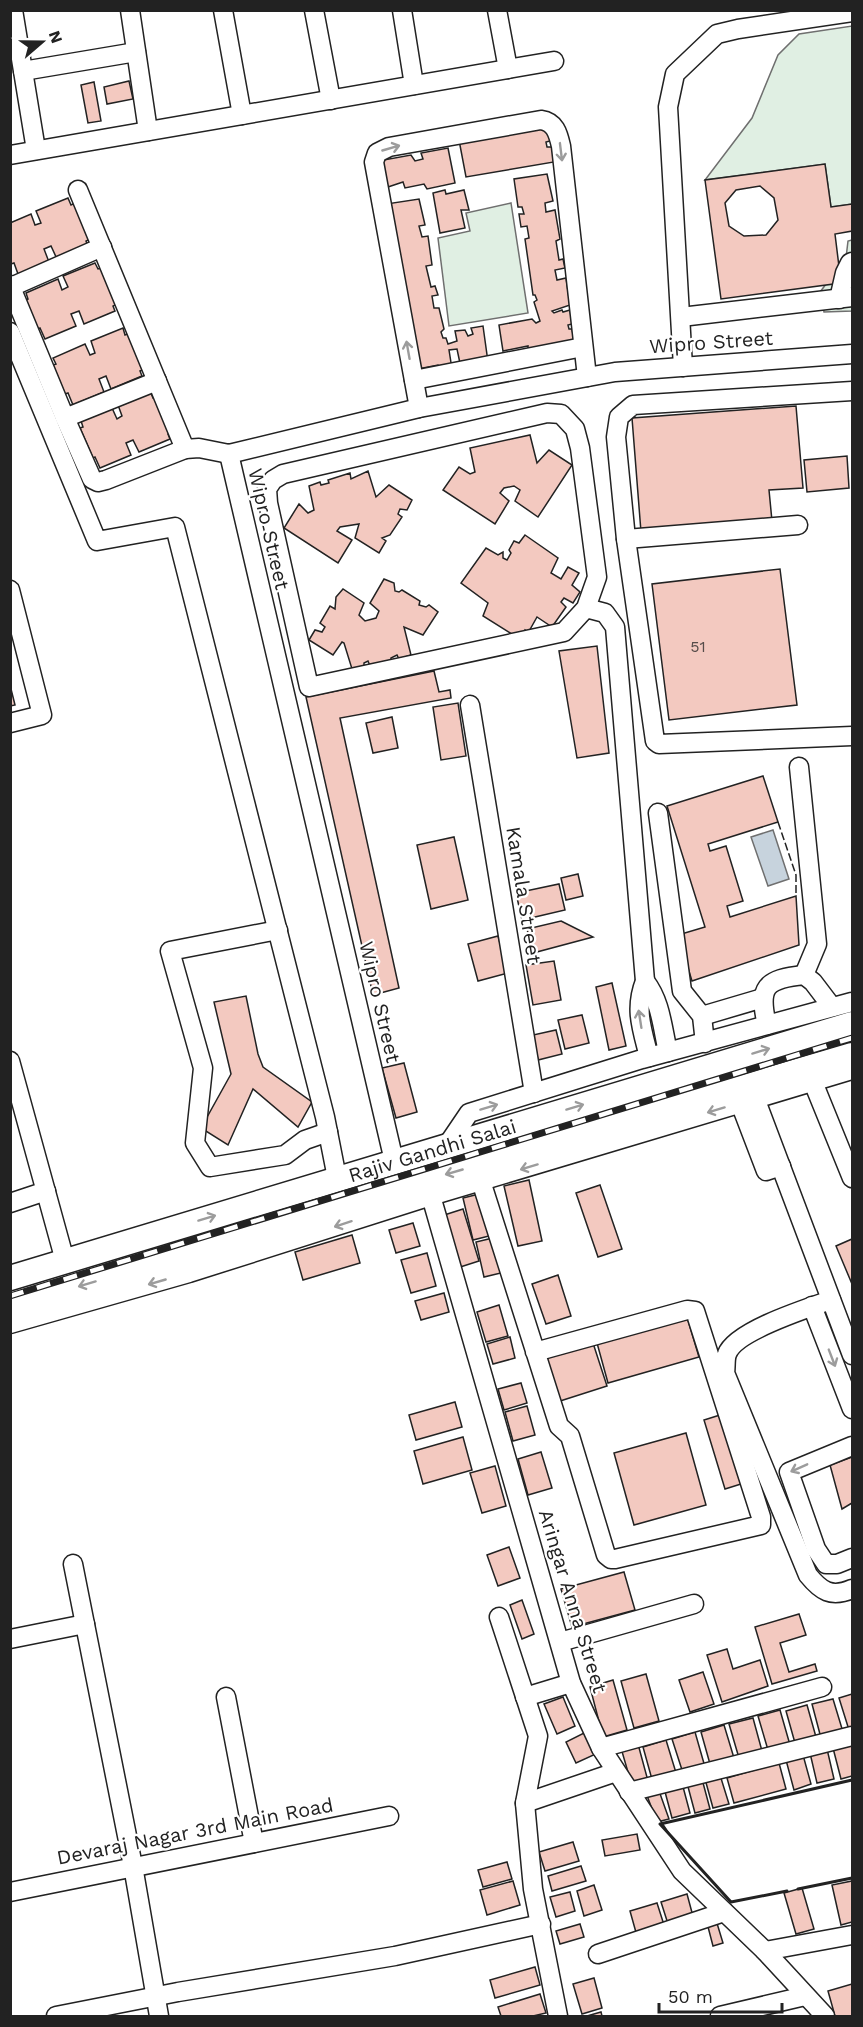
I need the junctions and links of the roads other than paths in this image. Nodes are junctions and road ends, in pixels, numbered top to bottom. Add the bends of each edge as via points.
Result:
1 (130, 10) edge
2 (223, 10) edge
3 (314, 10) edge
4 (402, 10) edge
5 (497, 10) edge
6 (16, 11) edge
7 (852, 12) edge
8 (136, 52) junction
9 (554, 62) dead end
10 (508, 69) junction
11 (23, 71) junction
12 (414, 86) junction
13 (331, 100) junction
14 (242, 115) junction
15 (148, 131) junction
16 (36, 150) junction
17 (10, 154) edge
18 (78, 190) dead end
19 (102, 247) junction
20 (852, 262) edge
21 (11, 286) edge
22 (846, 298) edge
23 (681, 317) junction
24 (10, 332) edge
25 (583, 347) junction
26 (852, 354) edge
27 (683, 367) junction
28 (587, 377) junction
29 (414, 380) junction
30 (157, 381) junction
31 (852, 391) edge
32 (419, 408) junction
33 (65, 418) junction
34 (185, 449) junction
35 (229, 454) junction
36 (798, 525) dead end
37 (626, 539) junction
38 (10, 590) edge
39 (586, 608) junction
40 (309, 687) junction
41 (285, 693) junction
42 (470, 705) dead end
43 (10, 723) edge
44 (852, 736) edge
45 (799, 767) dead end
46 (658, 813) dead end
47 (278, 930) junction
48 (804, 975) junction
49 (645, 981) junction
50 (763, 998) junction
51 (852, 1002) edge
52 (832, 1007) junction
53 (702, 1016) junction
54 (852, 1024) edge
55 (767, 1025) junction
56 (812, 1036) junction
57 (705, 1043) junction
58 (668, 1052) junction
59 (852, 1055) edge
60 (649, 1057) junction
61 (11, 1064) edge
62 (852, 1070) edge
63 (817, 1073) junction
64 (784, 1082) junction
65 (534, 1093) junction
66 (747, 1100) junction
67 (328, 1132) junction
68 (448, 1144) junction
69 (394, 1161) junction
70 (337, 1178) junction
71 (852, 1178) edge
72 (481, 1181) junction
73 (46, 1191) junction
74 (431, 1196) junction
75 (10, 1203) edge
76 (65, 1261) junction
77 (10, 1278) edge
78 (831, 1300) junction
79 (812, 1306) junction
80 (10, 1308) edge
81 (10, 1324) edge
82 (535, 1352) junction
83 (852, 1355) edge
84 (852, 1409) edge
85 (852, 1446) edge
86 (852, 1558) edge
87 (73, 1564) dead end
88 (852, 1589) edge
89 (694, 1604) dead end
90 (499, 1617) dead end
91 (85, 1624) junction
92 (10, 1639) edge
93 (560, 1642) junction
94 (571, 1683) junction
95 (822, 1688) dead end
96 (226, 1697) dead end
97 (525, 1697) junction
98 (852, 1736) edge
99 (601, 1748) junction
100 (616, 1772) junction
101 (629, 1792) junction
102 (525, 1803) junction
103 (389, 1816) dead end
104 (254, 1843) junction
105 (133, 1866) junction
106 (10, 1892) edge
107 (724, 1912) junction
108 (541, 1924) junction
109 (852, 1935) edge
110 (765, 1951) junction
111 (598, 1954) dead end
112 (805, 1996) junction
113 (155, 1997) junction
114 (56, 2016) edge
115 (159, 2016) edge
116 (558, 2016) edge
117 (720, 2016) edge
118 (825, 2016) edge

1 - 8 street
2 - 14 street
3 - 13 street
4 - 12 street
5 - 10 street
6 - 11 street
7 - 23 street via 717,34 675,74 668,107
8 - 11 street
8 - 15 street
9 - 10 street
10 - 12 street
11 - 16 street
12 - 13 street
13 - 14 street
14 - 15 street
15 - 16 street
16 - 17 street
18 - 19 street
19 - 21 street
19 - 30 street
20 - 22 street via 845,273
21 - 33 street
22 - 23 street
23 - 27 street
24 - 47 street via 97,541 176,527
25 - 28 street
25 - 29 street
29 -> 25 street via 374,162 377,153 389,147 541,120 553,125 561,146
26 - 27 street, Wipro Street
27 - 28 street, Wipro Street
28 - 32 street, Wipro Street
29 - 32 street
30 - 33 street
30 - 34 street
31 - 37 street via 633,405 619,417 616,437
32 - 35 street, Wipro Street
33 - 34 street via 92,479 98,482
34 - 35 street
35 - 41 street, Wipro Street
36 - 37 street
37 - 44 street via 655,741 659,744
38 - 43 street via 42,715
39 - 40 street via 564,632
39 - 40 street via 597,578 582,460 575,429 561,414 547,413 283,474 267,489 268,503
39 - 49 street via 604,613 615,627
40 - 41 street
41 - 69 street, Wipro Street
42 - 65 street, Kamala Street
45 - 48 street via 817,944
46 - 53 street via 682,991
47 - 67 street
47 - 67 street via 170,951 203,1068 195,1143 210,1167 285,1155 305,1140
48 - 50 street via 771,983
48 - 52 street
49 - 58 street via 661,1013
60 -> 49 street via 638,1005
50 - 53 street
50 - 55 street
51 - 52 street
52 - 55 street
53 - 57 street
54 - 56 main road, Rajiv Gandhi Salai
55 - 57 street
56 - 63 main road via 822,1040 828,1050
68 -> 56 main road, Rajiv Gandhi Salai
57 - 58 street
58 - 60 street
59 - 63 main road, Rajiv Gandhi Salai
60 - 65 street
61 - 73 street
62 - 63 street
63 - 64 main road, Rajiv Gandhi Salai
63 - 71 street
64 - 66 street
64 -> 80 main road, Rajiv Gandhi Salai via 435,1178
68 -> 65 street via 470,1113
66 -> 72 street
66 - 78 street via 781,1166
67 - 70 street
68 - 69 main road, Rajiv Gandhi Salai
69 - 70 main road, Rajiv Gandhi Salai
76 -> 70 main road, Rajiv Gandhi Salai
72 - 74 street
72 - 82 street
73 - 75 street
73 - 76 street
74 -> 81 street via 189,1273
74 - 93 street, Aringar Anna Street
76 - 77 main road, Rajiv Gandhi Salai
78 - 79 street
78 - 83 street
79 -> 84 street
79 - 88 street via 782,1316 741,1338 727,1352 725,1373 808,1575 820,1590 833,1593
82 - 82 street via 559,1426 570,1436 604,1551 611,1559 761,1525 694,1311
85 -> 86 street via 789,1472 816,1549 826,1564
87 - 91 street
89 - 93 street
90 - 97 street
91 - 92 street
91 - 105 street
93 - 94 street, Aringar Anna Street
94 - 97 street
94 - 99 street, Aringar Anna Street
95 - 99 street
96 - 104 street
97 - 102 street via 538,1736
98 - 101 street
99 - 100 street, Aringar Anna Street
100 - 101 street, Aringar Anna Street
100 - 102 street
101 - 107 street, Aringar Anna Street via 682,1871
102 - 108 street via 533,1889
103 - 104 street, Devaraj Nagar 3rd Main Road
104 - 105 street, Devaraj Nagar 3rd Main Road
105 - 106 street, Devaraj Nagar 3rd Main Road
105 - 113 street
107 - 110 street, Aringar Anna Street
107 - 111 street
108 - 113 street via 395,1956
108 - 116 street
109 - 110 street
110 - 112 street, Aringar Anna Street
112 - 117 street
112 - 118 street, Aringar Anna Street
113 - 114 street
113 - 115 street

